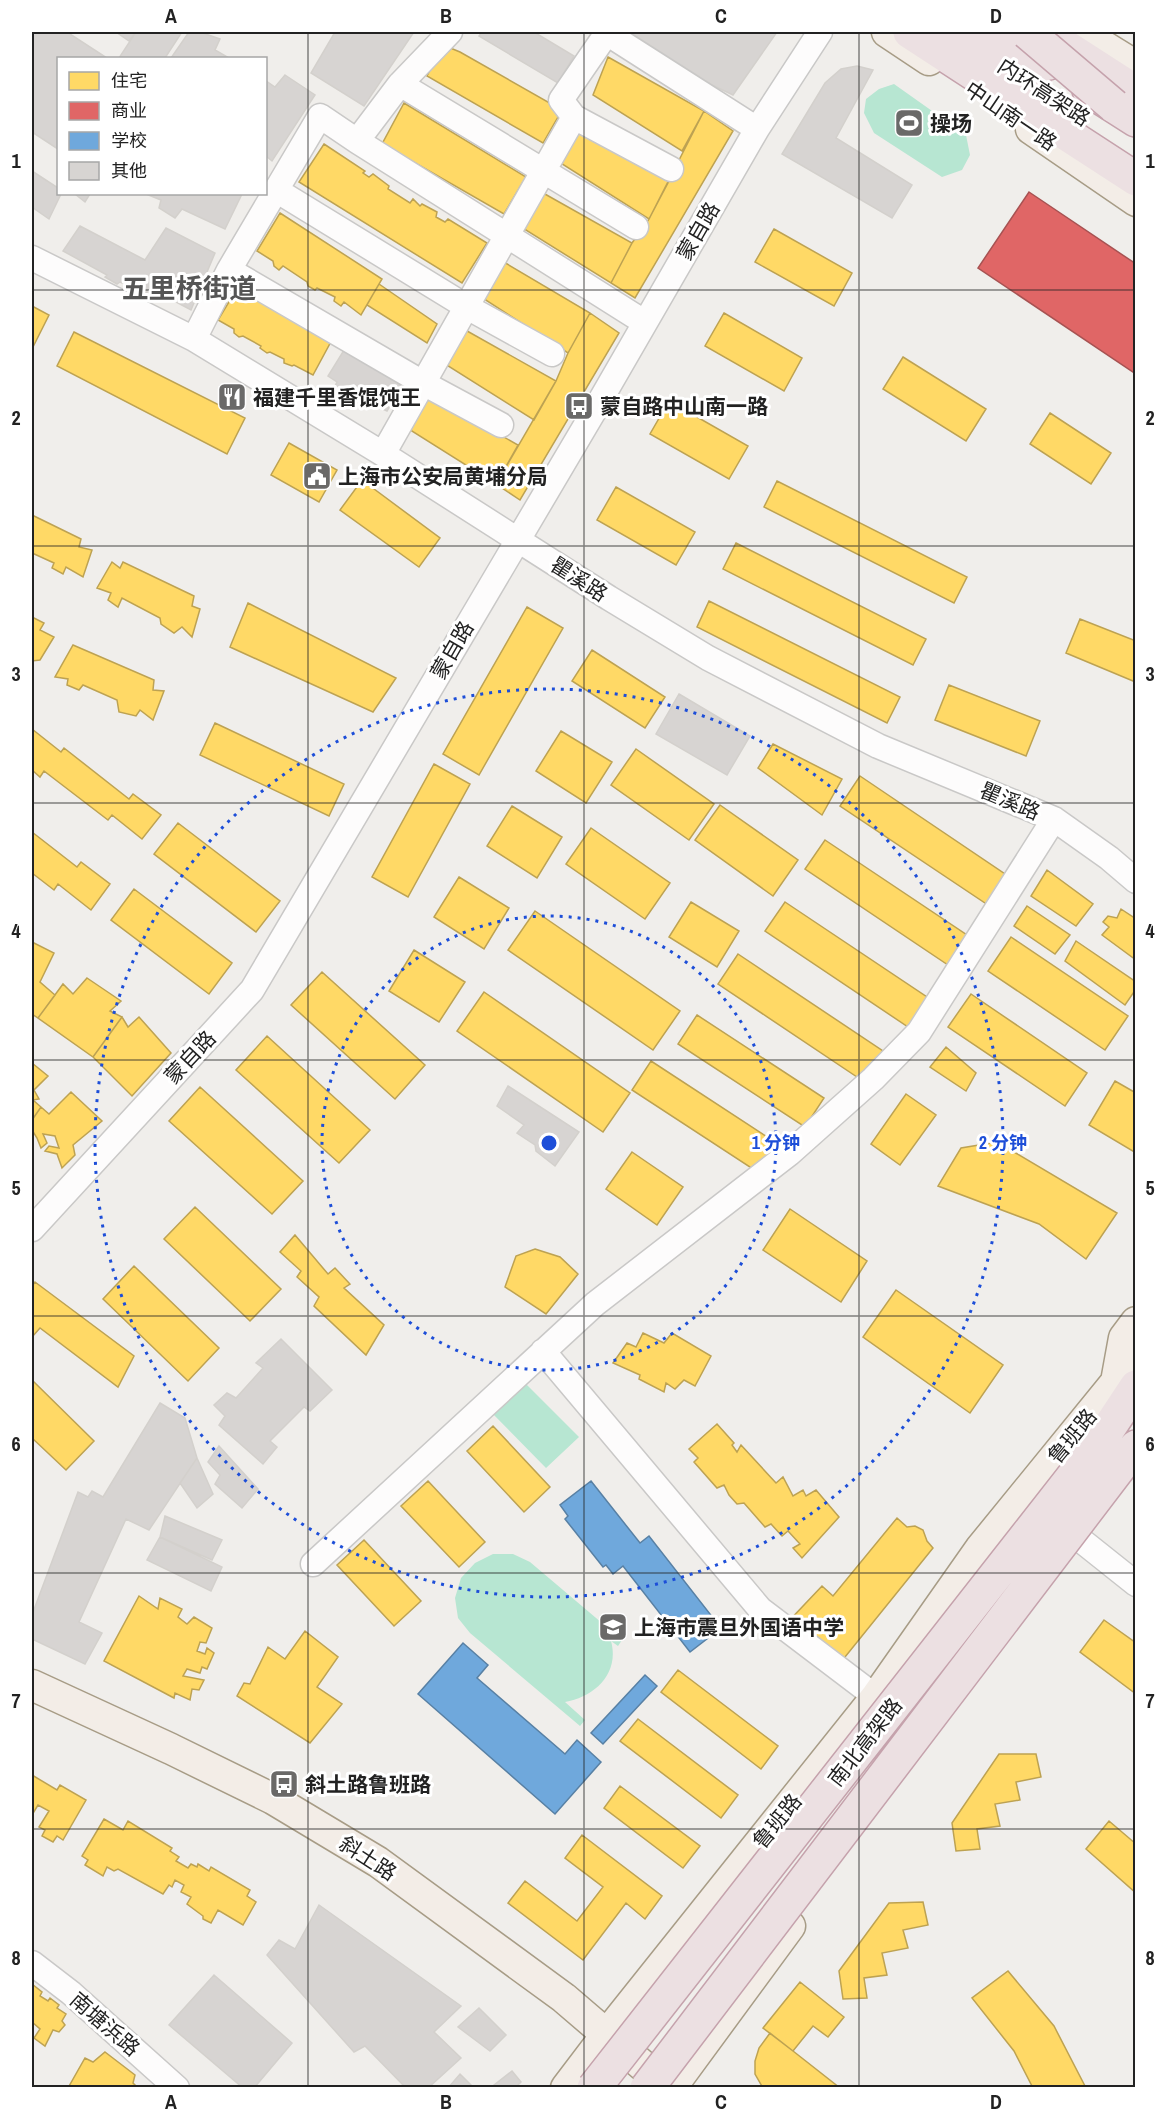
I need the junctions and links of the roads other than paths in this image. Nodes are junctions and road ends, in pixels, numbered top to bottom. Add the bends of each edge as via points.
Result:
1 (450, 32) edge
2 (606, 32) edge
3 (820, 32) edge
4 (887, 32) edge
5 (910, 32) edge
6 (936, 32) edge
7 (953, 32) edge
8 (1001, 32) edge
9 (1025, 32) edge
10 (1043, 32) edge
11 (1081, 32) edge
12 (1136, 66) edge
13 (400, 84) junction
14 (1130, 106) edge
15 (574, 117) junction
16 (757, 129) junction
17 (357, 141) junction
18 (1136, 152) edge
19 (1136, 166) edge
20 (671, 169) dead end
21 (543, 171) junction
22 (1136, 179) edge
23 (276, 190) junction
24 (1136, 201) edge
25 (636, 228) dead end
26 (507, 236) junction
27 (32, 258) edge
28 (229, 270) junction
29 (466, 307) junction
30 (644, 322) junction
31 (194, 339) junction
32 (552, 354) dead end
33 (423, 383) junction
34 (501, 425) dead end
35 (383, 454) junction
36 (518, 538) junction
37 (1054, 819) junction
38 (1136, 881) edge
39 (32, 1229) edge
40 (1136, 1322) edge
41 (543, 1351) junction
42 (1131, 1383) edge
43 (1125, 1456) edge
44 (1077, 1537) junction
45 (313, 1564) dead end
46 (1136, 1584) edge
47 (32, 1685) edge
48 (876, 1697) junction
49 (32, 1963) edge
50 (607, 2034) junction
51 (177, 2088) edge
52 (566, 2088) edge
53 (594, 2088) edge
54 (647, 2088) edge
55 (670, 2088) edge

1 - 13 street
2 - 15 street via 561,100
2 - 16 street
3 - 16 street, 蒙自路
4 - 24 main road, 中山南一路
5 - 22 highway
6 - 19 main road, 中山南一路
7 - 18 highway, 内环高架路
8 - 14 highway, 内环高架路, bridge
9 - 14 highway, bridge
10 - 14 highway
11 - 12 main road
13 - 17 street
13 - 21 street
15 - 20 street
15 - 21 street
16 - 30 street, 蒙自路
17 - 23 street via 320,116
17 - 26 street
21 - 25 street
21 - 26 street
23 - 28 street
23 - 29 street
26 - 29 street
26 - 30 street
27 - 31 street, 瞿溪路
28 - 31 street
28 - 33 street
29 - 32 street
29 - 33 street
30 - 36 street, 蒙自路
31 - 35 street, 瞿溪路
33 - 34 street
33 - 35 street
35 - 36 street, 瞿溪路
36 - 37 street, 瞿溪路 via 719,663 878,746
36 - 39 street, 蒙自路 via 252,990
37 - 38 street, 瞿溪路
37 - 41 street via 919,1032 790,1153 595,1304
40 - 42 main road, 鲁班路 via 1124,1338
41 - 45 street
41 - 48 street via 760,1610
42 - 43 highway, 南北高架路
42 - 48 main road, 鲁班路 via 980,1549
43 - 44 main road
43 - 53 highway, 南北高架路, bridge
43 - 54 highway, 南北高架路, bridge
44 - 46 street
44 - 55 main road
47 - 50 main road, 斜土路 via 273,1799 378,1862
48 - 50 main road, 鲁班路
49 - 51 street, 南塘浜路
50 - 52 main road, 鲁班路
50 - 55 main road, 斜土路

